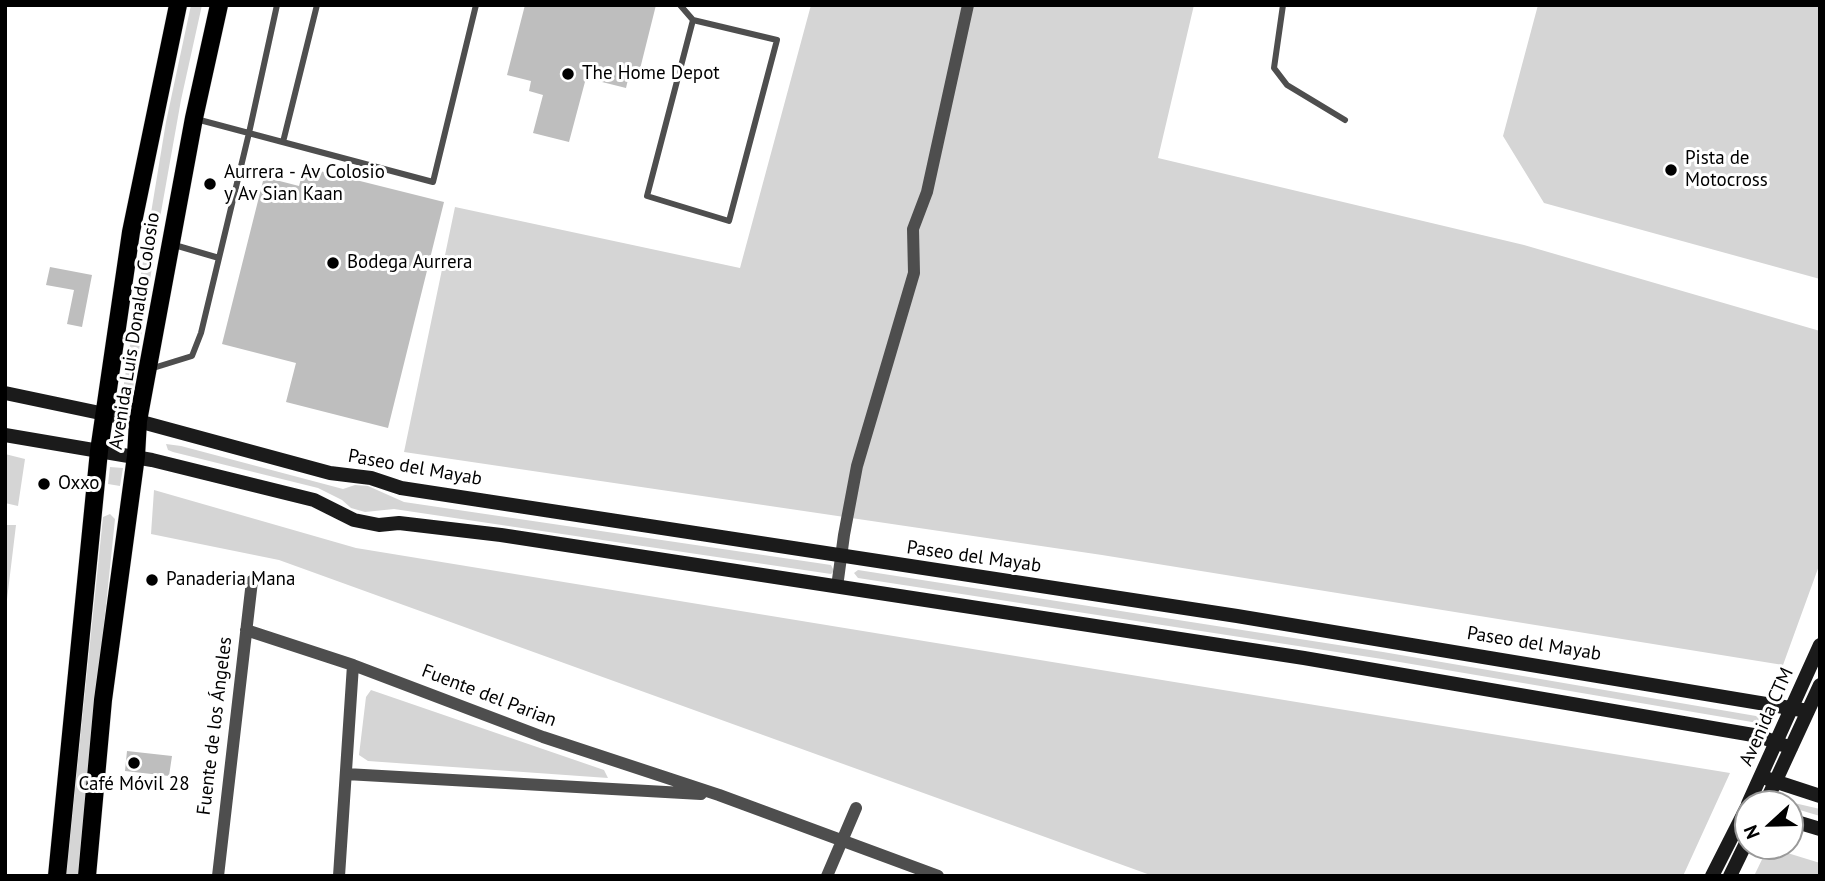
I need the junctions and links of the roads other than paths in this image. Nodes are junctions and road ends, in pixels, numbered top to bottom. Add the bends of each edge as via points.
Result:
1 (178, 5) edge
2 (219, 5) edge
3 (277, 5) edge
4 (317, 5) edge
5 (475, 5) edge
6 (680, 5) edge
7 (968, 5) edge
8 (1283, 5) edge
9 (693, 20) junction
10 (194, 118) junction
11 (1345, 120) dead end
12 (249, 133) junction
13 (283, 142) junction
14 (169, 244) junction
15 (219, 258) junction
16 (148, 369) junction
17 (5, 393) edge
18 (105, 414) junction
19 (138, 421) junction
20 (5, 435) edge
21 (99, 451) junction
22 (136, 456) junction
23 (841, 557) junction
24 (252, 581) dead end
25 (837, 587) junction
26 (246, 630) junction
27 (1820, 645) edge
28 (353, 665) junction
29 (1820, 685) edge
30 (1792, 707) junction
31 (1808, 711) junction
32 (1776, 742) junction
33 (1791, 748) junction
34 (346, 774) junction
35 (1761, 777) junction
36 (1776, 782) junction
37 (1755, 790) edge
38 (1772, 790) edge
39 (719, 795) junction
40 (1820, 796) edge
41 (856, 808) dead end
42 (1734, 833) edge
43 (842, 840) junction
44 (1738, 860) edge
45 (57, 876) edge
46 (87, 876) edge
47 (218, 876) edge
48 (339, 876) edge
49 (827, 876) edge
50 (938, 876) edge
51 (1712, 876) edge
52 (1730, 876) edge

1 - 18 main road, Avenida Luis Donaldo Colosio via 131,232
2 - 10 main road, Avenida Luis Donaldo Colosio
3 - 12 lane
4 - 13 lane
5 - 13 lane via 433,182
6 - 9 lane
7 - 23 street via 927,192 913,229 914,273 857,466
8 - 11 lane via 1275,68 1287,85
9 - 9 lane via 777,40 729,221 648,196
10 - 12 lane
10 - 14 main road, Avenida Luis Donaldo Colosio
12 - 13 lane
12 - 15 lane
14 - 15 lane
14 - 16 main road, Avenida Luis Donaldo Colosio
15 - 16 lane via 192,356
16 - 19 main road, Avenida Luis Donaldo Colosio
17 - 18 main road, Paseo del Mayab
18 - 19 main road, Paseo del Mayab
18 - 21 main road, Avenida Luis Donaldo Colosio
19 - 22 main road, Avenida Luis Donaldo Colosio
19 - 23 main road, Paseo del Mayab via 401,488
20 - 21 main road
21 - 22 main road
21 - 45 main road, Avenida Luis Donaldo Colosio
22 - 25 main road via 314,500 354,520 379,526 399,523 501,535
22 - 46 main road, Avenida Luis Donaldo Colosio via 103,700
23 - 25 street
23 - 30 main road, Paseo del Mayab via 1264,620
24 - 26 street, Fuente de los Ángeles
25 - 32 main road via 1304,658
26 - 28 street, Fuente del Parian
26 - 47 street, Fuente de los Ángeles
27 - 30 main road, Avenida CTM
28 - 34 street
28 - 39 street, Fuente del Parian via 543,737
29 - 31 main road, Avenida CTM
30 - 31 main road, Paseo del Mayab
30 - 32 main road, Avenida CTM
31 - 33 main road, Avenida CTM
32 - 33 main road
32 - 35 main road, Avenida CTM
33 - 36 main road, Avenida CTM
34 - 39 street, Fuente del Parian
34 - 48 street
35 - 36 main road
35 - 37 main road, Avenida CTM
36 - 38 main road, Avenida CTM
36 - 40 main road
39 - 43 street, Fuente del Parian
41 - 43 street
42 - 51 main road, Avenida CTM
43 - 49 street
43 - 50 street, Fuente del Parian
44 - 52 main road

